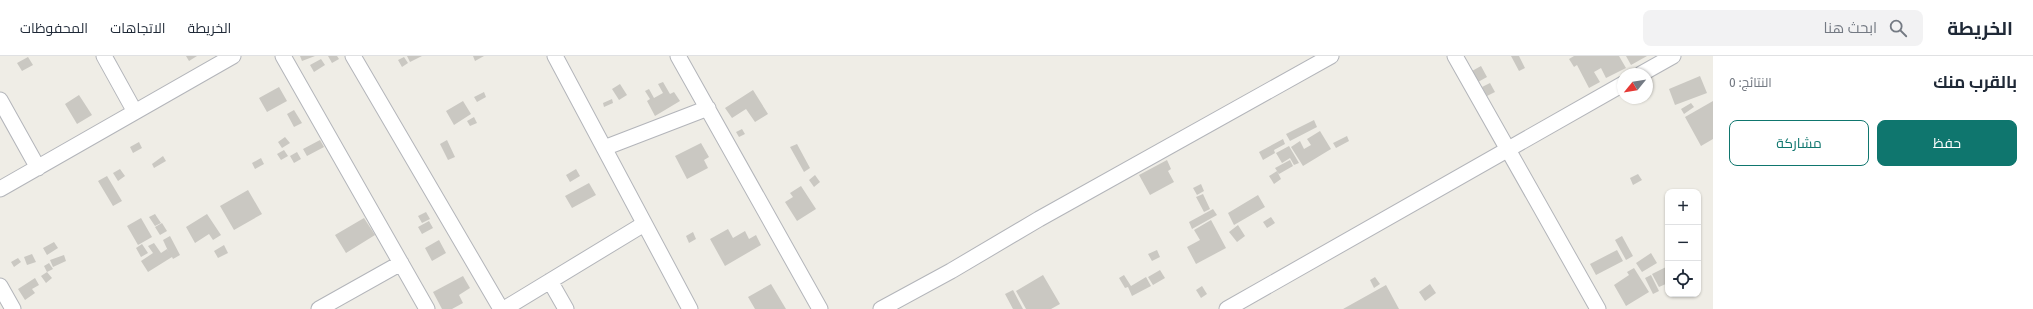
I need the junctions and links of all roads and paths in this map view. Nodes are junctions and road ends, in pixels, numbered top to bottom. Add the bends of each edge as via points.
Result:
1 (104, 56) edge
2 (234, 56) edge
3 (283, 56) edge
4 (354, 56) edge
5 (555, 56) edge
6 (678, 56) edge
7 (1331, 56) edge
8 (1455, 56) edge
9 (1673, 56) edge
10 (1652, 68) edge
11 (1617, 87) edge
12 (0, 100) edge
13 (708, 108) junction
14 (135, 112) junction
15 (604, 148) junction
16 (1508, 149) junction
17 (38, 168) junction
18 (0, 189) edge
19 (644, 224) junction
20 (401, 263) junction
21 (550, 281) junction
22 (0, 286) edge
23 (13, 309) edge
24 (319, 309) edge
25 (427, 309) edge
26 (501, 309) edge
27 (504, 309) edge
28 (566, 309) edge
29 (690, 309) edge
30 (820, 309) edge
31 (881, 309) edge
32 (1227, 309) edge
33 (1598, 309) edge

1 - 14 street
2 - 14 street
3 - 20 street
4 - 26 street
5 - 15 street
6 - 13 street
7 - 31 street
8 - 16 street
9 - 10 street
11 - 16 street
12 - 17 street
13 - 15 street
13 - 30 street
14 - 17 street
15 - 19 street
16 - 32 street
16 - 33 street
17 - 18 street
19 - 21 street
19 - 29 street
20 - 24 street
20 - 25 street
21 - 27 street
21 - 28 street
22 - 23 street

